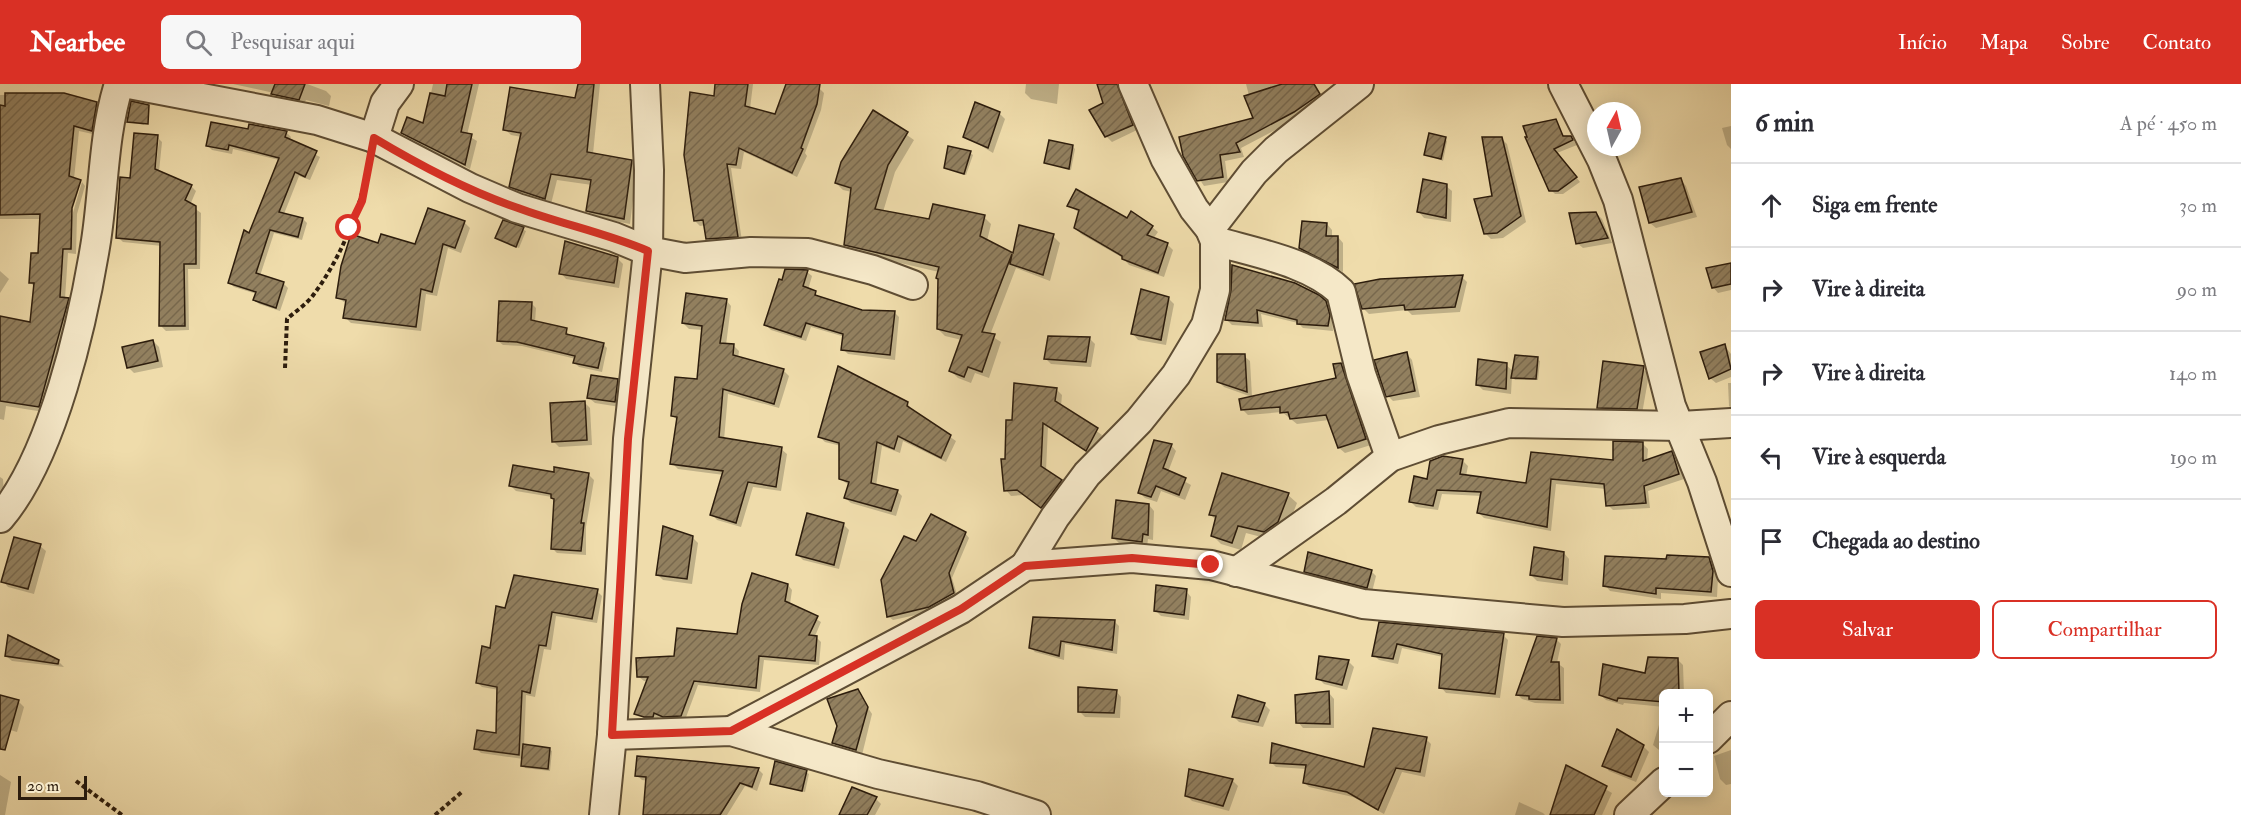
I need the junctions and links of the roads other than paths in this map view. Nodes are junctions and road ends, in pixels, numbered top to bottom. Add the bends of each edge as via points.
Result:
1 (119, 84) edge
2 (129, 84) edge
3 (399, 84) edge
4 (645, 84) edge
5 (1133, 84) edge
6 (1359, 84) edge
7 (1563, 84) edge
8 (374, 138) junction
9 (1213, 235) junction
10 (648, 251) junction
11 (913, 285) dead end
12 (1731, 423) edge
13 (1681, 426) junction
14 (1390, 457) junction
15 (0, 518) edge
16 (1025, 566) junction
17 (1236, 572) junction
18 (1731, 572) edge
19 (1731, 614) edge
20 (1731, 716) edge
21 (731, 731) junction
22 (1713, 734) edge
23 (612, 735) junction
24 (1659, 787) edge
25 (604, 815) edge
26 (1036, 815) edge
27 (1629, 815) edge

1 - 15 street via 111,108 96,241 69,364 29,477
2 - 8 street via 317,120
3 - 8 street via 385,103
4 - 10 street
5 - 9 street via 1165,158
6 - 9 street via 1254,172
7 - 13 street via 1618,200 1654,347
8 - 10 street via 517,208
9 - 14 street via 1291,263 1332,283 1341,292 1362,374
9 - 16 street via 1215,290 1206,325 1176,375 1080,483
10 - 11 street via 685,258 751,252 808,254 873,270
10 - 23 street via 628,439
12 - 13 street
13 - 14 street via 1509,423
13 - 18 street
14 - 17 street
16 - 17 street via 1132,558 1211,565
16 - 21 street via 961,609
17 - 19 street via 1363,604 1563,622
20 - 22 street
21 - 23 street
21 - 26 street
23 - 25 street
24 - 27 street

